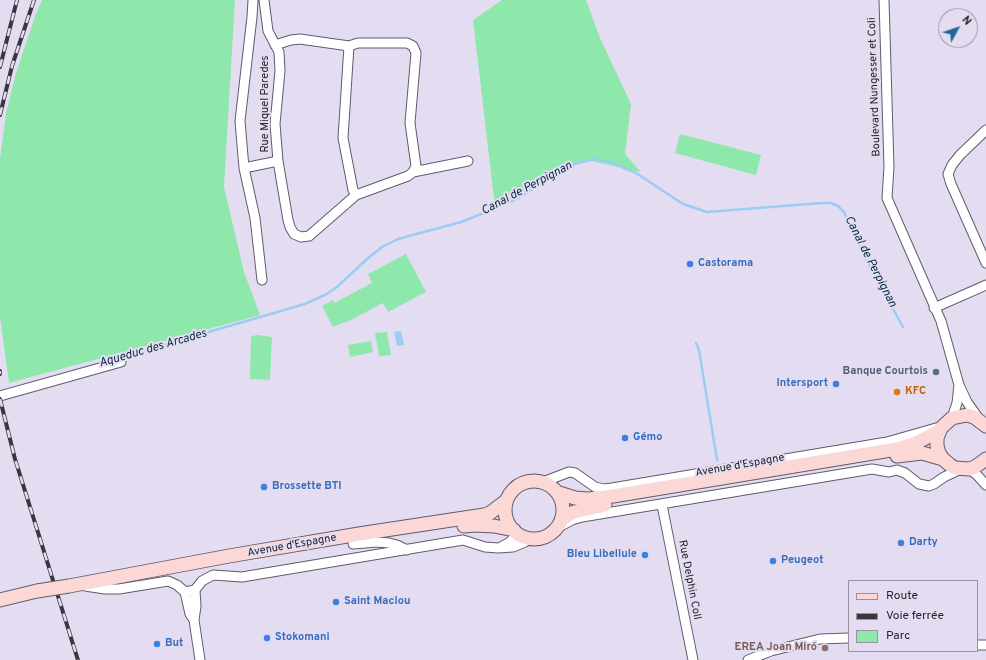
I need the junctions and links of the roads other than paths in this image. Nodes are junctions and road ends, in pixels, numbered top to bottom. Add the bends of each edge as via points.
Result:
1 (253, 0) edge
2 (264, 0) edge
3 (884, 0) edge
4 (275, 45) junction
5 (349, 46) junction
6 (986, 130) edge
7 (986, 139) edge
8 (970, 146) junction
9 (468, 161) dead end
10 (278, 162) junction
11 (244, 168) junction
12 (413, 172) junction
13 (356, 195) junction
14 (986, 263) edge
15 (262, 280) dead end
16 (986, 285) edge
17 (934, 308) junction
18 (121, 362) dead end
19 (959, 385) junction
20 (1, 396) edge
21 (952, 418) junction
22 (983, 423) edge
23 (940, 429) junction
24 (986, 459) edge
25 (944, 460) junction
26 (965, 469) junction
27 (944, 477) junction
28 (543, 482) junction
29 (986, 485) edge
30 (559, 493) junction
31 (506, 501) junction
32 (662, 505) junction
33 (561, 522) junction
34 (515, 532) junction
35 (530, 539) junction
36 (353, 544) junction
37 (498, 548) junction
38 (407, 550) junction
39 (75, 585) junction
40 (195, 590) junction
41 (33, 592) junction
42 (185, 592) junction
43 (0, 594) edge
44 (0, 600) edge
45 (194, 620) junction
46 (848, 638) edge
47 (200, 660) edge
48 (693, 660) edge
49 (748, 660) edge

1 - 11 street via 240,121
2 - 4 street, Rue Miquel Paredes via 268,31
3 - 17 street, Boulevard Nungesser et Coli via 889,173 896,219
4 - 5 street via 300,39
4 - 10 street, Rue Miquel Paredes via 279,52 280,71 275,124
5 - 12 street via 358,43 407,43 415,49 410,124 416,166
5 - 13 street via 343,138
6 - 8 street
7 - 8 street
8 - 14 street via 952,165 948,174
9 - 12 street
10 - 11 street
10 - 13 street, Rue Miquel Paredes via 290,228 294,234 301,237 309,236
11 - 15 street via 256,218
12 - 13 street
16 - 17 street
17 - 19 street, Boulevard Nungesser et Coli via 941,321
18 - 20 street
19 - 21 street, Boulevard Nungesser et Coli
19 - 22 street, Boulevard Nungesser et Coli via 967,402
21 - 22 main road via 967,415
21 - 23 main road
23 - 25 main road via 937,446
23 - 28 street, Avenue d'Espagne via 934,428 888,442 612,488 595,487 569,472
23 - 30 main road, Avenue d'Espagne via 914,444 897,449 613,496 589,499
24 - 26 main road via 975,467
25 - 26 main road, Avenue d'Espagne via 955,468
25 - 27 street
25 - 33 main road, Avenue d'Espagne via 922,453 910,454 590,507 574,512
26 - 27 street
26 - 29 street via 977,475
27 - 32 street via 928,486 919,484 897,470 889,472 872,469
28 - 30 main road
28 - 31 main road via 534,480 519,484
30 - 33 main road via 564,507
31 - 34 main road via 508,524
31 - 39 main road, Avenue d'Espagne via 484,515 229,556
32 - 33 street
32 - 48 street, Rue Delphin Coll
33 - 35 main road via 548,536
34 - 35 main road
34 - 36 main road, Avenue d'Espagne via 494,526 475,525
34 - 37 street via 510,542
35 - 37 street, Avenue d'Espagne via 513,547
36 - 38 street via 389,543
36 - 39 main road, Avenue d'Espagne via 113,584
37 - 38 street, Avenue d'Espagne via 485,548 463,540
38 - 40 street, Avenue d'Espagne via 242,577 213,575 202,581
39 - 41 main road, Avenue d'Espagne, bridge
39 - 42 street, Avenue d'Espagne via 119,589 168,581
40 - 42 street
40 - 45 street
41 - 43 main road, Avenue d'Espagne
41 - 44 main road, Avenue d'Espagne
42 - 45 street
45 - 47 street
46 - 49 street via 820,639 771,651

